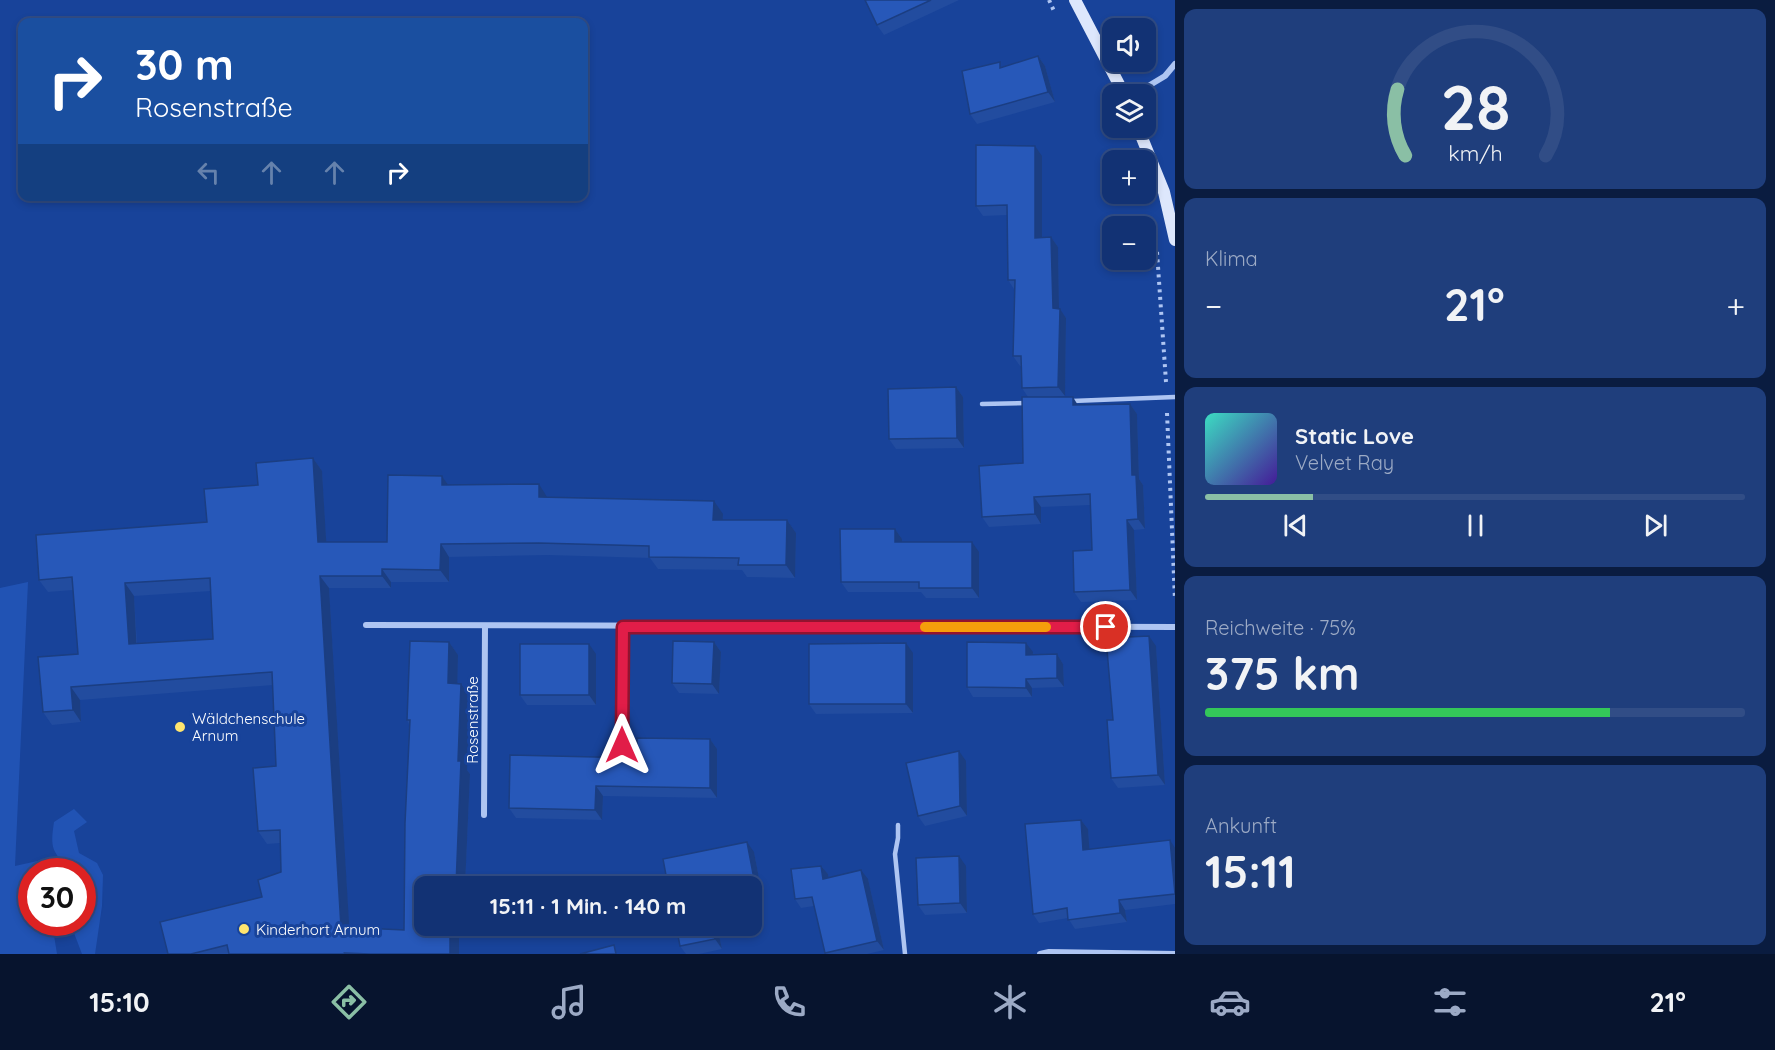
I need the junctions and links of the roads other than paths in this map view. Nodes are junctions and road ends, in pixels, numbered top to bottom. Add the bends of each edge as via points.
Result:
1 (1075, 0) edge
2 (1175, 64) edge
3 (1119, 84) edge
4 (1152, 84) edge
5 (1142, 138) edge
6 (1175, 240) edge
7 (1175, 397) edge
8 (1063, 402) edge
9 (1028, 403) edge
10 (982, 404) dead end
11 (366, 625) dead end
12 (485, 626) junction
13 (623, 627) junction
14 (1175, 627) edge
15 (622, 745) dead end
16 (484, 815) dead end
17 (898, 825) dead end
18 (905, 954) edge
19 (1040, 954) edge
20 (1175, 954) edge

1 - 3 main road
2 - 4 street via 1166,76
5 - 6 main road via 1164,192
7 - 8 lane
9 - 10 lane
11 - 12 street
12 - 13 street
12 - 16 street, Rosenstraße
13 - 14 street
13 - 15 street
17 - 18 lane via 895,854
19 - 20 street

